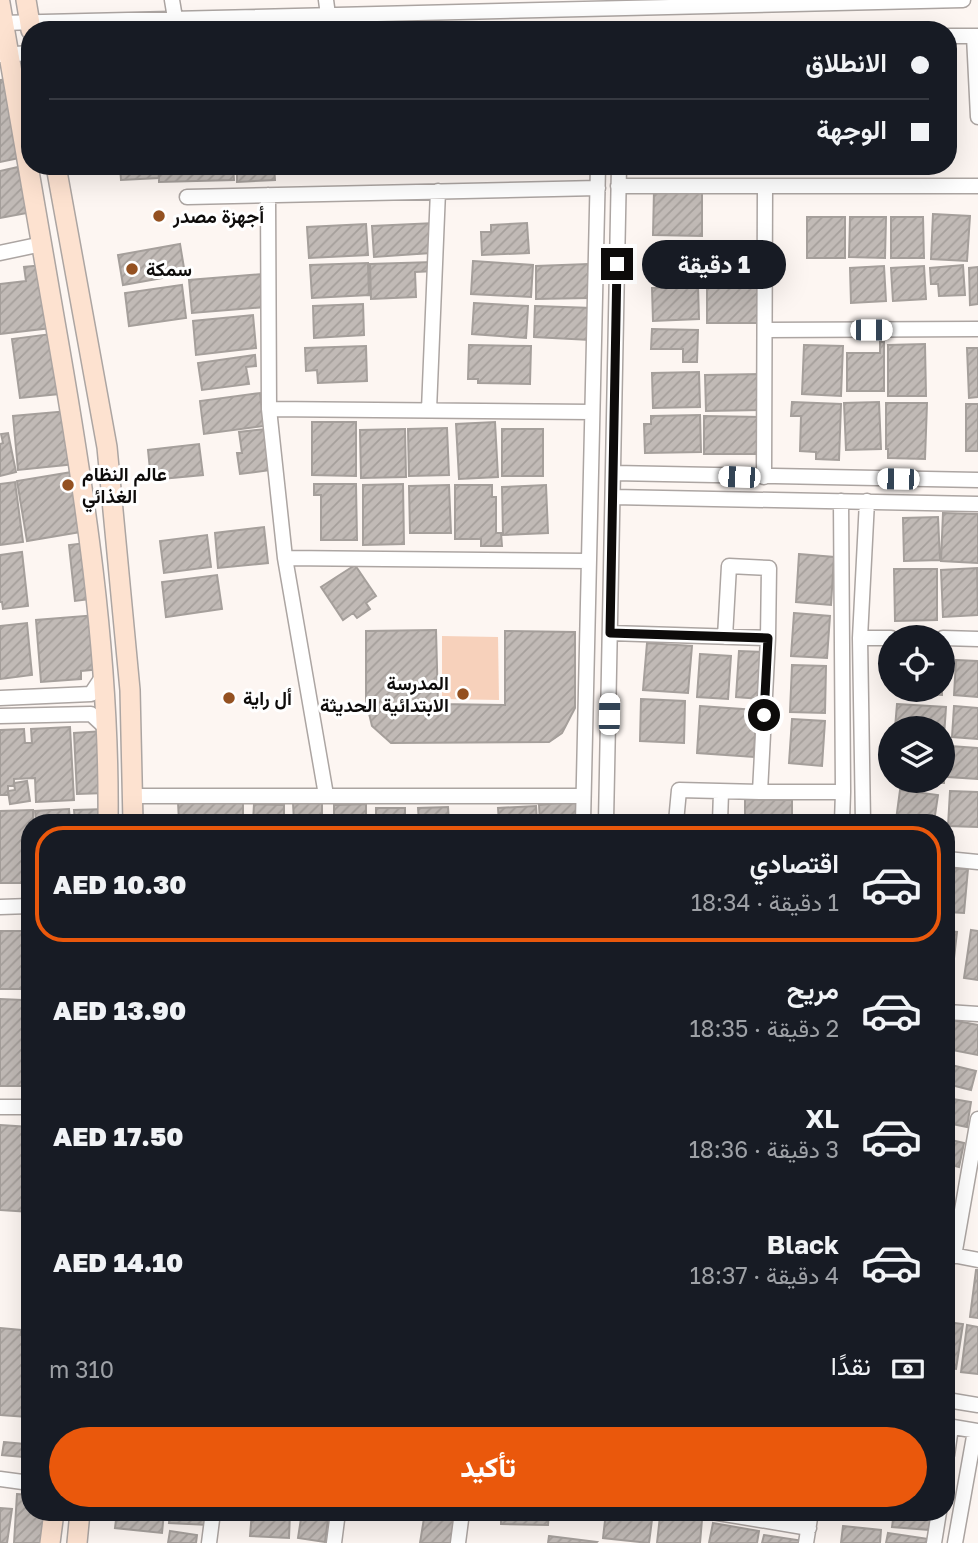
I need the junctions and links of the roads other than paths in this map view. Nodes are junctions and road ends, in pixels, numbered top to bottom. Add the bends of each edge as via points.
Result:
1 (26, 0) edge
2 (172, 0) edge
3 (963, 0) edge
4 (848, 1) edge
5 (876, 1) edge
6 (327, 7) edge
7 (1, 16) edge
8 (175, 18) junction
9 (30, 21) edge
10 (121, 21) edge
11 (21, 23) edge
12 (957, 36) edge
13 (976, 36) edge
14 (4, 54) edge
15 (978, 117) edge
16 (21, 139) edge
17 (28, 175) edge
18 (58, 175) edge
19 (598, 175) edge
20 (619, 175) edge
21 (618, 186) junction
22 (765, 186) junction
23 (978, 186) edge
24 (598, 188) junction
25 (438, 191) junction
26 (268, 195) junction
27 (187, 197) dead end
28 (42, 244) junction
29 (0, 253) edge
30 (978, 329) edge
31 (765, 330) junction
32 (269, 409) junction
33 (429, 410) junction
34 (592, 412) junction
35 (614, 473) junction
36 (764, 477) junction
37 (978, 480) edge
38 (613, 497) junction
39 (841, 501) junction
40 (867, 501) junction
41 (978, 504) edge
42 (285, 558) junction
43 (588, 561) junction
44 (610, 633) junction
45 (725, 636) junction
46 (768, 638) junction
47 (860, 638) junction
48 (878, 638) edge
49 (955, 638) edge
50 (978, 639) edge
51 (103, 676) junction
52 (0, 698) edge
53 (0, 716) edge
54 (106, 728) junction
55 (721, 792) junction
56 (760, 792) junction
57 (844, 792) junction
58 (326, 795) junction
59 (132, 796) junction
60 (582, 796) junction
61 (108, 814) edge
62 (133, 814) edge
63 (583, 814) edge
64 (606, 814) edge
65 (677, 814) edge
66 (720, 814) edge
67 (843, 814) edge
68 (863, 814) edge
69 (955, 860) edge
70 (978, 862) edge
71 (21, 906) edge
72 (0, 907) edge
73 (955, 1013) edge
74 (978, 1014) edge
75 (0, 1107) edge
76 (21, 1107) edge
77 (978, 1119) edge
78 (955, 1235) edge
79 (955, 1256) edge
80 (978, 1260) edge
81 (955, 1401) edge
82 (978, 1405) edge
83 (955, 1427) edge
84 (977, 1431) edge
85 (0, 1479) edge
86 (21, 1482) edge
87 (53, 1521) edge
88 (79, 1521) edge
89 (212, 1521) edge
90 (337, 1521) edge
91 (461, 1521) edge
92 (748, 1521) edge
93 (938, 1521) edge
94 (808, 1536) edge
95 (958, 1542) edge
96 (50, 1543) edge
97 (77, 1543) edge
98 (209, 1543) edge
99 (334, 1543) edge
100 (458, 1543) edge
101 (934, 1543) edge

1 - 9 main road
2 - 8 street
3 - 5 street
4 - 5 street
4 - 6 street
6 - 8 street
7 - 11 street
7 - 14 main road
8 - 10 street
12 - 13 street
13 - 15 street
14 - 16 main road
17 - 28 main road
18 - 59 main road via 107,447 130,690
19 - 24 street
20 - 21 street
21 - 22 street
21 - 35 street
22 - 23 street
22 - 31 street
24 - 25 street
24 - 34 street
25 - 26 street
25 - 33 street
26 - 27 street
26 - 32 street
28 - 29 street
28 - 51 main road via 77,447
30 - 31 street
31 - 36 street
32 - 33 street
32 - 42 street
33 - 34 street
34 - 43 street
35 - 36 street
35 - 38 street
36 - 37 street
38 - 39 street
38 - 44 street
39 - 40 street
39 - 57 street
40 - 41 street
40 - 47 street
42 - 43 street
42 - 58 street
43 - 60 street
44 - 45 street
44 - 64 street
45 - 46 street
45 - 46 street via 729,566 769,568
46 - 56 street
47 - 48 street
47 - 68 street
49 - 50 street
51 - 52 street via 91,694
51 - 54 main road
53 - 54 street via 90,714
54 - 61 main road
55 - 56 street
55 - 65 street via 679,790
55 - 66 street
56 - 57 street
57 - 67 street
58 - 59 street
58 - 60 street
59 - 62 main road
60 - 63 street
69 - 70 street
71 - 72 street
73 - 74 street
75 - 76 street
77 - 78 street
79 - 80 street
81 - 82 street
83 - 84 street
84 - 95 street
85 - 86 street
87 - 96 main road
88 - 97 main road
89 - 98 street
90 - 99 street
91 - 100 street
92 - 94 street
93 - 101 street

